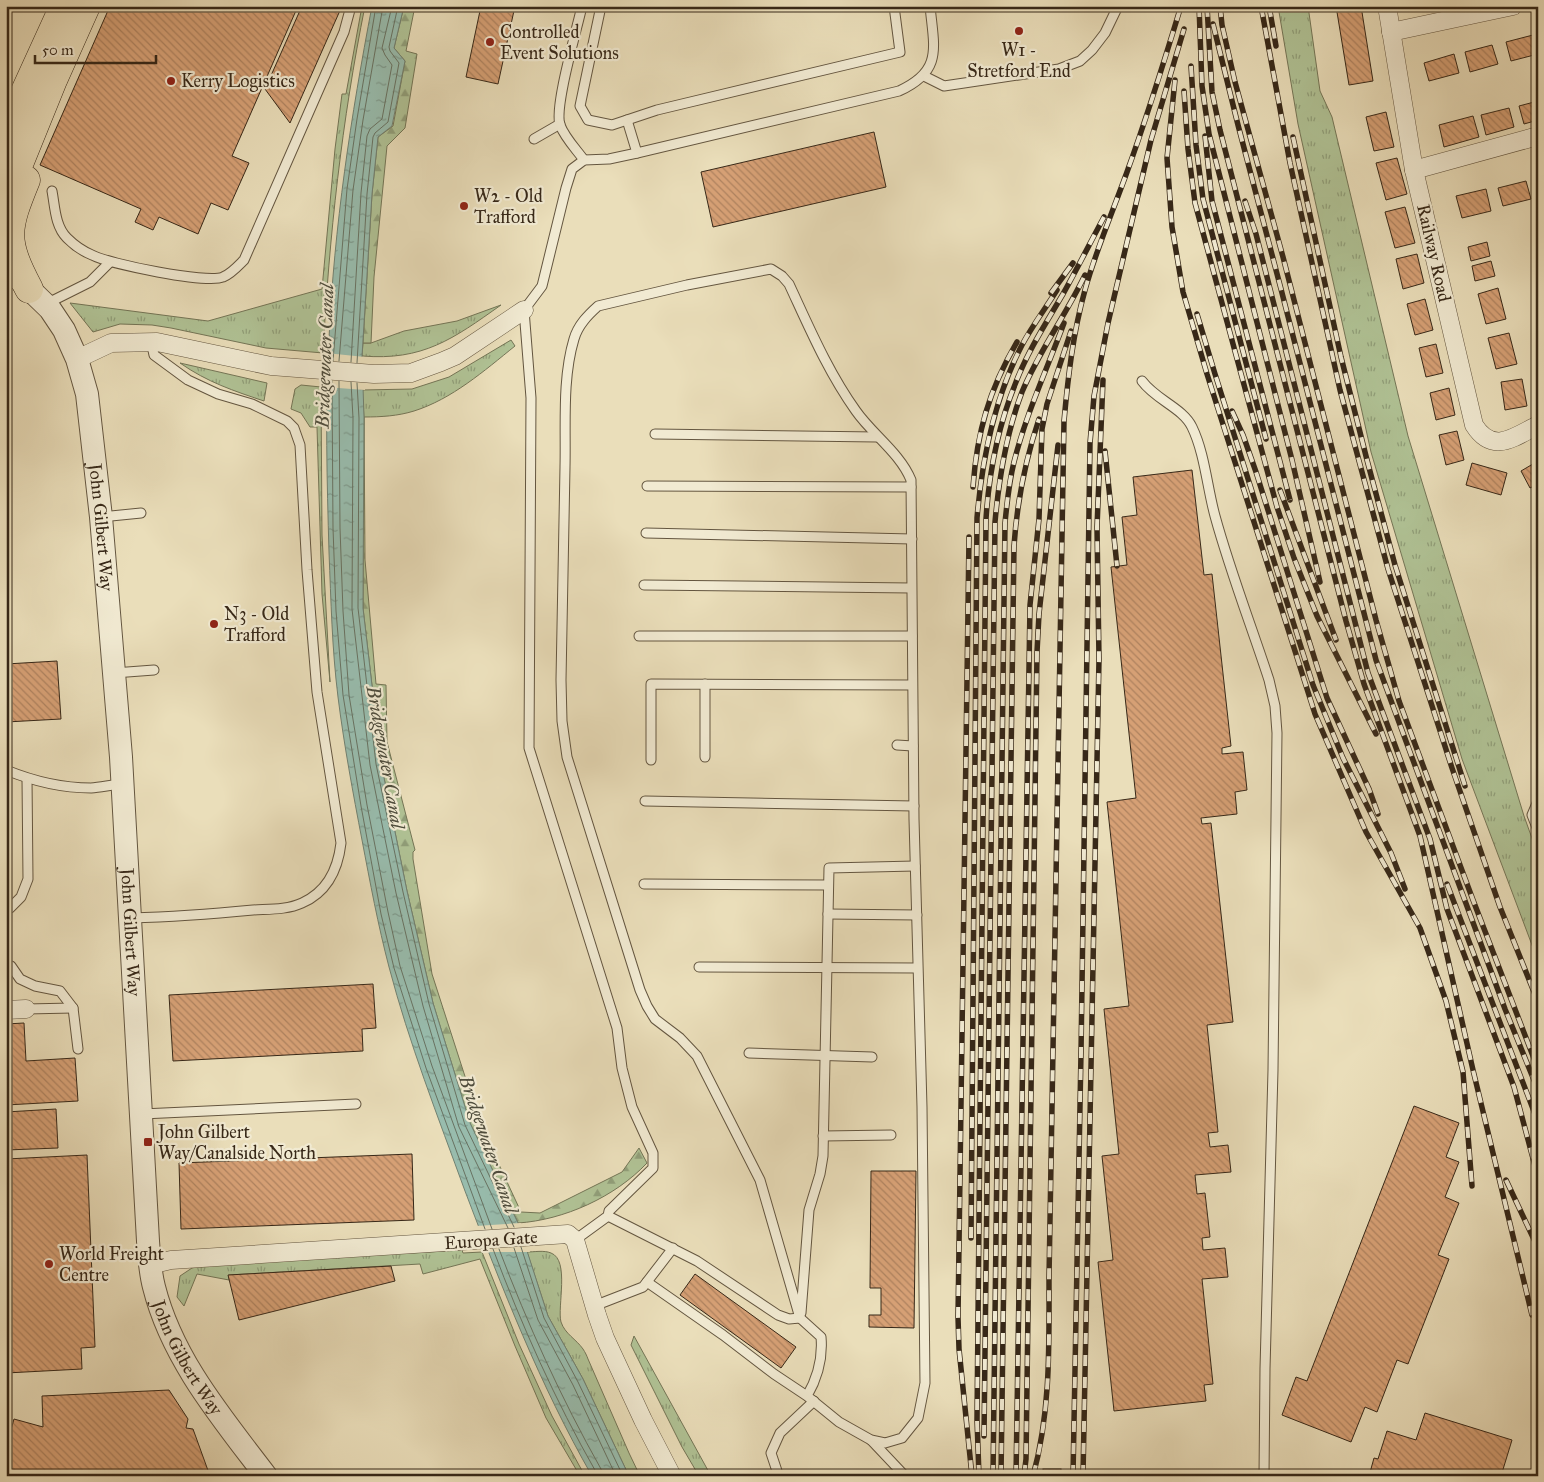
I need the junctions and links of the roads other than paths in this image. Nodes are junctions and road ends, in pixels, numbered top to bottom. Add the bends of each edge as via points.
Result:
1 (64, 6) edge
2 (86, 6) edge
3 (351, 6) edge
4 (582, 6) edge
5 (601, 6) edge
6 (894, 6) edge
7 (930, 6) edge
8 (1118, 6) edge
9 (1386, 6) edge
10 (1512, 6) edge
11 (1391, 32) junction
12 (924, 76) junction
13 (45, 101) junction
14 (628, 120) junction
15 (560, 124) junction
16 (6, 133) edge
17 (1538, 136) edge
18 (534, 139) dead end
19 (637, 153) junction
20 (584, 160) junction
21 (1414, 170) junction
22 (52, 191) dead end
23 (6, 196) edge
24 (110, 262) junction
25 (6, 267) edge
26 (27, 292) edge
27 (524, 310) junction
28 (151, 341) junction
29 (77, 359) junction
30 (1142, 381) dead end
31 (1538, 424) edge
32 (655, 434) dead end
33 (877, 437) junction
34 (647, 486) dead end
35 (911, 487) junction
36 (142, 513) dead end
37 (101, 517) junction
38 (646, 533) dead end
39 (912, 539) junction
40 (644, 585) dead end
41 (911, 588) junction
42 (639, 636) dead end
43 (912, 636) junction
44 (154, 670) dead end
45 (114, 673) junction
46 (705, 684) junction
47 (912, 685) junction
48 (897, 745) dead end
49 (913, 746) junction
50 (705, 757) dead end
51 (651, 760) dead end
52 (6, 770) edge
53 (27, 778) junction
54 (122, 784) junction
55 (645, 801) dead end
56 (1538, 801) edge
57 (914, 806) junction
58 (1538, 830) edge
59 (915, 866) junction
60 (644, 884) dead end
61 (828, 885) junction
62 (6, 909) edge
63 (828, 914) junction
64 (917, 915) junction
65 (130, 918) junction
66 (11, 966) dead end
67 (699, 967) dead end
68 (827, 968) junction
69 (917, 968) junction
70 (73, 1008) junction
71 (26, 1009) joint
72 (6, 1010) edge
73 (78, 1049) dead end
74 (750, 1053) dead end
75 (825, 1056) junction
76 (872, 1057) dead end
77 (356, 1104) dead end
78 (142, 1114) junction
79 (891, 1135) dead end
80 (824, 1136) junction
81 (608, 1216) junction
82 (575, 1240) junction
83 (673, 1248) junction
84 (150, 1265) junction
85 (647, 1282) junction
86 (594, 1306) junction
87 (800, 1318) junction
88 (811, 1399) junction
89 (871, 1440) junction
90 (266, 1476) edge
91 (672, 1476) edge
92 (780, 1476) edge
93 (905, 1476) edge
94 (1264, 1476) edge

1 - 16 highway
2 - 13 highway
3 - 24 lane via 344,32 244,260 223,277 201,279
4 - 15 lane via 559,106
5 - 14 lane via 580,106 588,120 612,125
6 - 14 lane via 900,52 657,110
7 - 12 lane via 934,47 932,62
8 - 12 lane via 1105,33 1092,50 1080,61 1059,69 944,86
9 - 11 street, Railway Road
10 - 11 street
11 - 21 street, Railway Road
12 - 19 lane via 898,91
13 - 23 highway
13 - 26 highway via 40,146 12,214 10,232 12,250
14 - 19 lane
15 - 18 lane
15 - 20 lane
17 - 21 street
19 - 20 lane
20 - 27 lane via 572,169 542,286
21 - 31 street, Railway Road via 1474,425 1487,439 1498,442 1509,440
22 - 24 lane via 60,229 66,237 92,256
24 - 26 lane via 90,282
25 - 26 street, John Gilbert Way
26 - 29 street, John Gilbert Way via 64,330
27 - 28 street via 442,362 411,373 374,374 271,366
27 - 81 lane via 531,398 529,748 617,1028 622,1068 632,1107 653,1153 653,1168 609,1211
28 - 29 street via 112,343
28 - 65 lane via 154,354 188,380 287,421 297,434 316,692 341,843 339,858 327,884 301,904 284,908
29 - 37 street, John Gilbert Way via 87,394
30 - 94 lane via 1149,390 1180,411 1191,426 1215,516 1275,706 1273,1079
32 - 33 lane
33 - 35 lane via 907,469
33 - 87 lane via 854,409 833,374 788,284 771,269 598,306 580,325 575,337 568,370 563,564 562,721 567,757 646,1006 655,1019 697,1056 760,1180
34 - 35 lane
35 - 39 lane
36 - 37 lane
37 - 45 street, John Gilbert Way
38 - 39 lane
39 - 41 lane
40 - 41 lane
41 - 43 lane
42 - 43 lane
43 - 47 lane
44 - 45 lane
45 - 54 street, John Gilbert Way
46 - 47 lane
46 - 50 lane
46 - 51 lane via 651,684
47 - 49 lane
48 - 49 lane
49 - 57 lane
52 - 53 lane
53 - 54 lane via 59,786 91,788
53 - 62 lane via 28,879 21,898
54 - 65 street, John Gilbert Way
55 - 57 lane
56 - 58 lane via 1532,815
57 - 59 lane
59 - 61 lane via 829,868
59 - 64 lane
60 - 61 lane
61 - 63 lane
63 - 64 lane
63 - 68 lane
64 - 69 lane
65 - 78 street, John Gilbert Way
66 - 70 lane via 20,979 60,991
67 - 68 lane
68 - 69 lane
68 - 75 lane
69 - 89 lane via 925,1383 918,1418 902,1438 885,1443
70 - 71 lane
70 - 73 lane
71 - 72 street
74 - 75 lane
75 - 76 lane
75 - 80 lane
77 - 78 lane
78 - 84 street, John Gilbert Way
79 - 80 lane
80 - 87 lane via 820,1174 809,1210
81 - 82 lane
81 - 83 lane
82 - 84 street, Europa Gate via 561,1233 171,1260
82 - 86 street
83 - 85 lane
83 - 87 lane via 778,1315
84 - 90 street, John Gilbert Way via 153,1286 172,1337 217,1410
85 - 86 lane via 635,1291
85 - 88 lane
86 - 91 street via 605,1338
87 - 88 lane via 821,1337 820,1366
88 - 89 lane via 839,1422
88 - 92 lane via 780,1433 771,1453
89 - 93 lane

